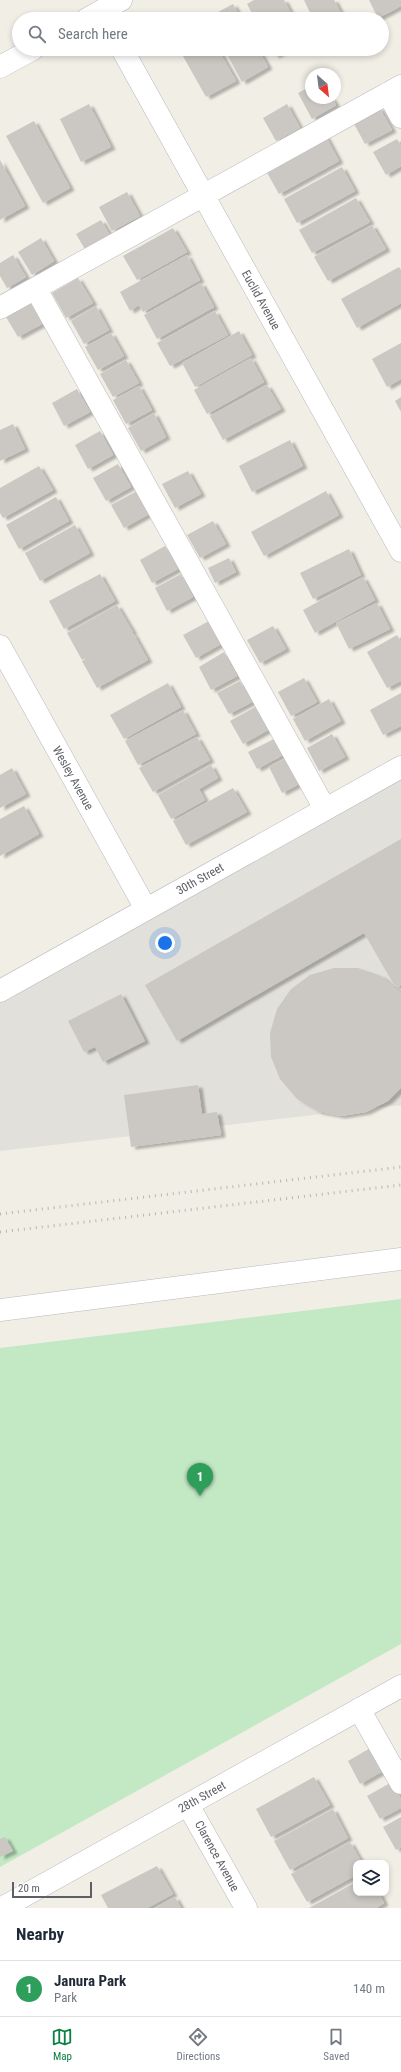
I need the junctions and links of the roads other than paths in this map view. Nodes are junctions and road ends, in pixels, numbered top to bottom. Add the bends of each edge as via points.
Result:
1 (121, 0) edge
2 (97, 12) edge
3 (20, 56) edge
4 (126, 56) edge
5 (0, 67) edge
6 (394, 90) edge
7 (401, 117) edge
8 (203, 196) junction
9 (36, 289) junction
10 (0, 308) edge
11 (401, 551) edge
12 (0, 646) edge
13 (401, 767) edge
14 (325, 809) junction
15 (146, 909) junction
16 (0, 991) edge
17 (401, 1259) edge
18 (0, 1310) edge
19 (401, 1686) edge
20 (359, 1709) junction
21 (401, 1783) edge
22 (188, 1805) junction
23 (7, 1907) edge
24 (246, 1908) edge

1 - 2 street
3 - 5 street
4 - 8 street, Euclid Avenue
6 - 7 street
6 - 8 street
8 - 9 street
8 - 11 street, Euclid Avenue
9 - 10 street
9 - 14 street
12 - 15 street, Wesley Avenue
13 - 14 street, 30th Street
14 - 15 street, 30th Street
15 - 16 street, 30th Street
17 - 18 street
19 - 20 street, 28th Street
20 - 21 street
20 - 22 street, 28th Street
22 - 23 street, 28th Street
22 - 24 street, Clarence Avenue

